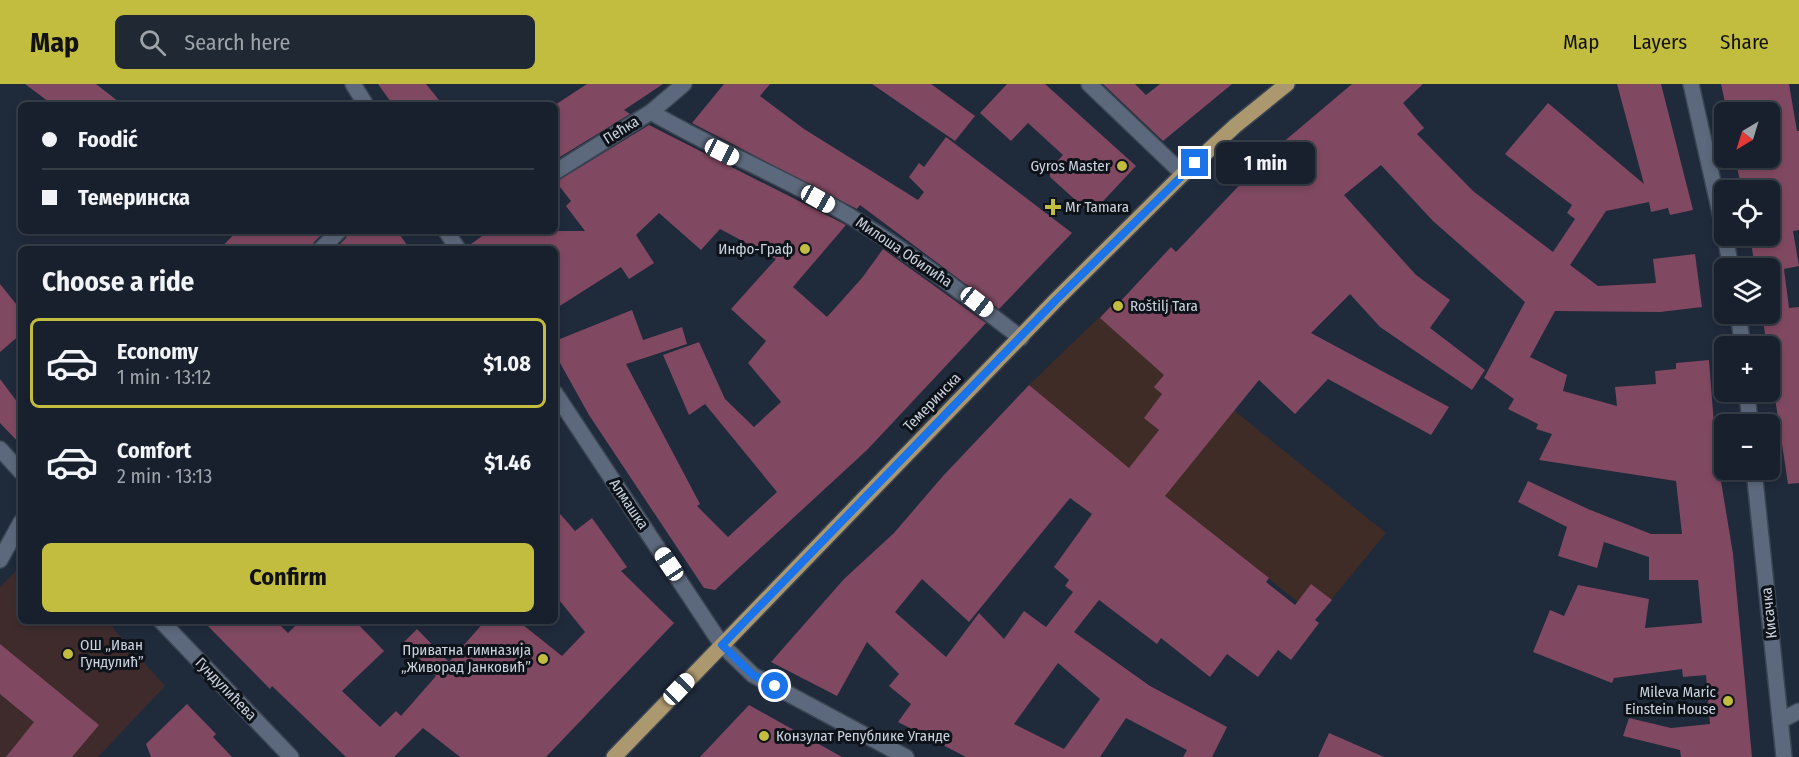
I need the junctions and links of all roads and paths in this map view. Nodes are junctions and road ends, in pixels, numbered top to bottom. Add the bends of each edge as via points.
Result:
1 (353, 84) edge
2 (684, 84) edge
3 (1089, 84) edge
4 (1287, 84) edge
5 (1691, 84) edge
6 (364, 102) edge
7 (651, 112) junction
8 (558, 170) edge
9 (1183, 174) junction
10 (1714, 186) edge
11 (336, 234) edge
12 (324, 246) edge
13 (1021, 338) junction
14 (558, 398) edge
15 (0, 449) edge
16 (18, 469) edge
17 (1755, 480) edge
18 (18, 527) edge
19 (0, 560) edge
20 (164, 624) edge
21 (722, 645) junction
22 (1799, 711) edge
23 (1780, 721) junction
24 (291, 757) edge
25 (614, 757) edge
26 (906, 757) edge
27 (1784, 757) edge

1 - 6 street
2 - 7 street, Пећка
3 - 9 street
4 - 9 main road, Темеринска
5 - 10 street
7 - 8 street, Пећка
7 - 13 street, Милоша Обилића via 860,222 966,294
9 - 13 main road, Темеринска
11 - 12 street
13 - 21 main road, Темеринска
14 - 21 street, Алмашка
15 - 16 street
17 - 23 street, Кисачка
18 - 19 street
20 - 24 street, Гундулићева
21 - 25 main road, Темеринска
21 - 26 street, Алмашка via 753,675
22 - 23 street
23 - 27 street, Кисачка

